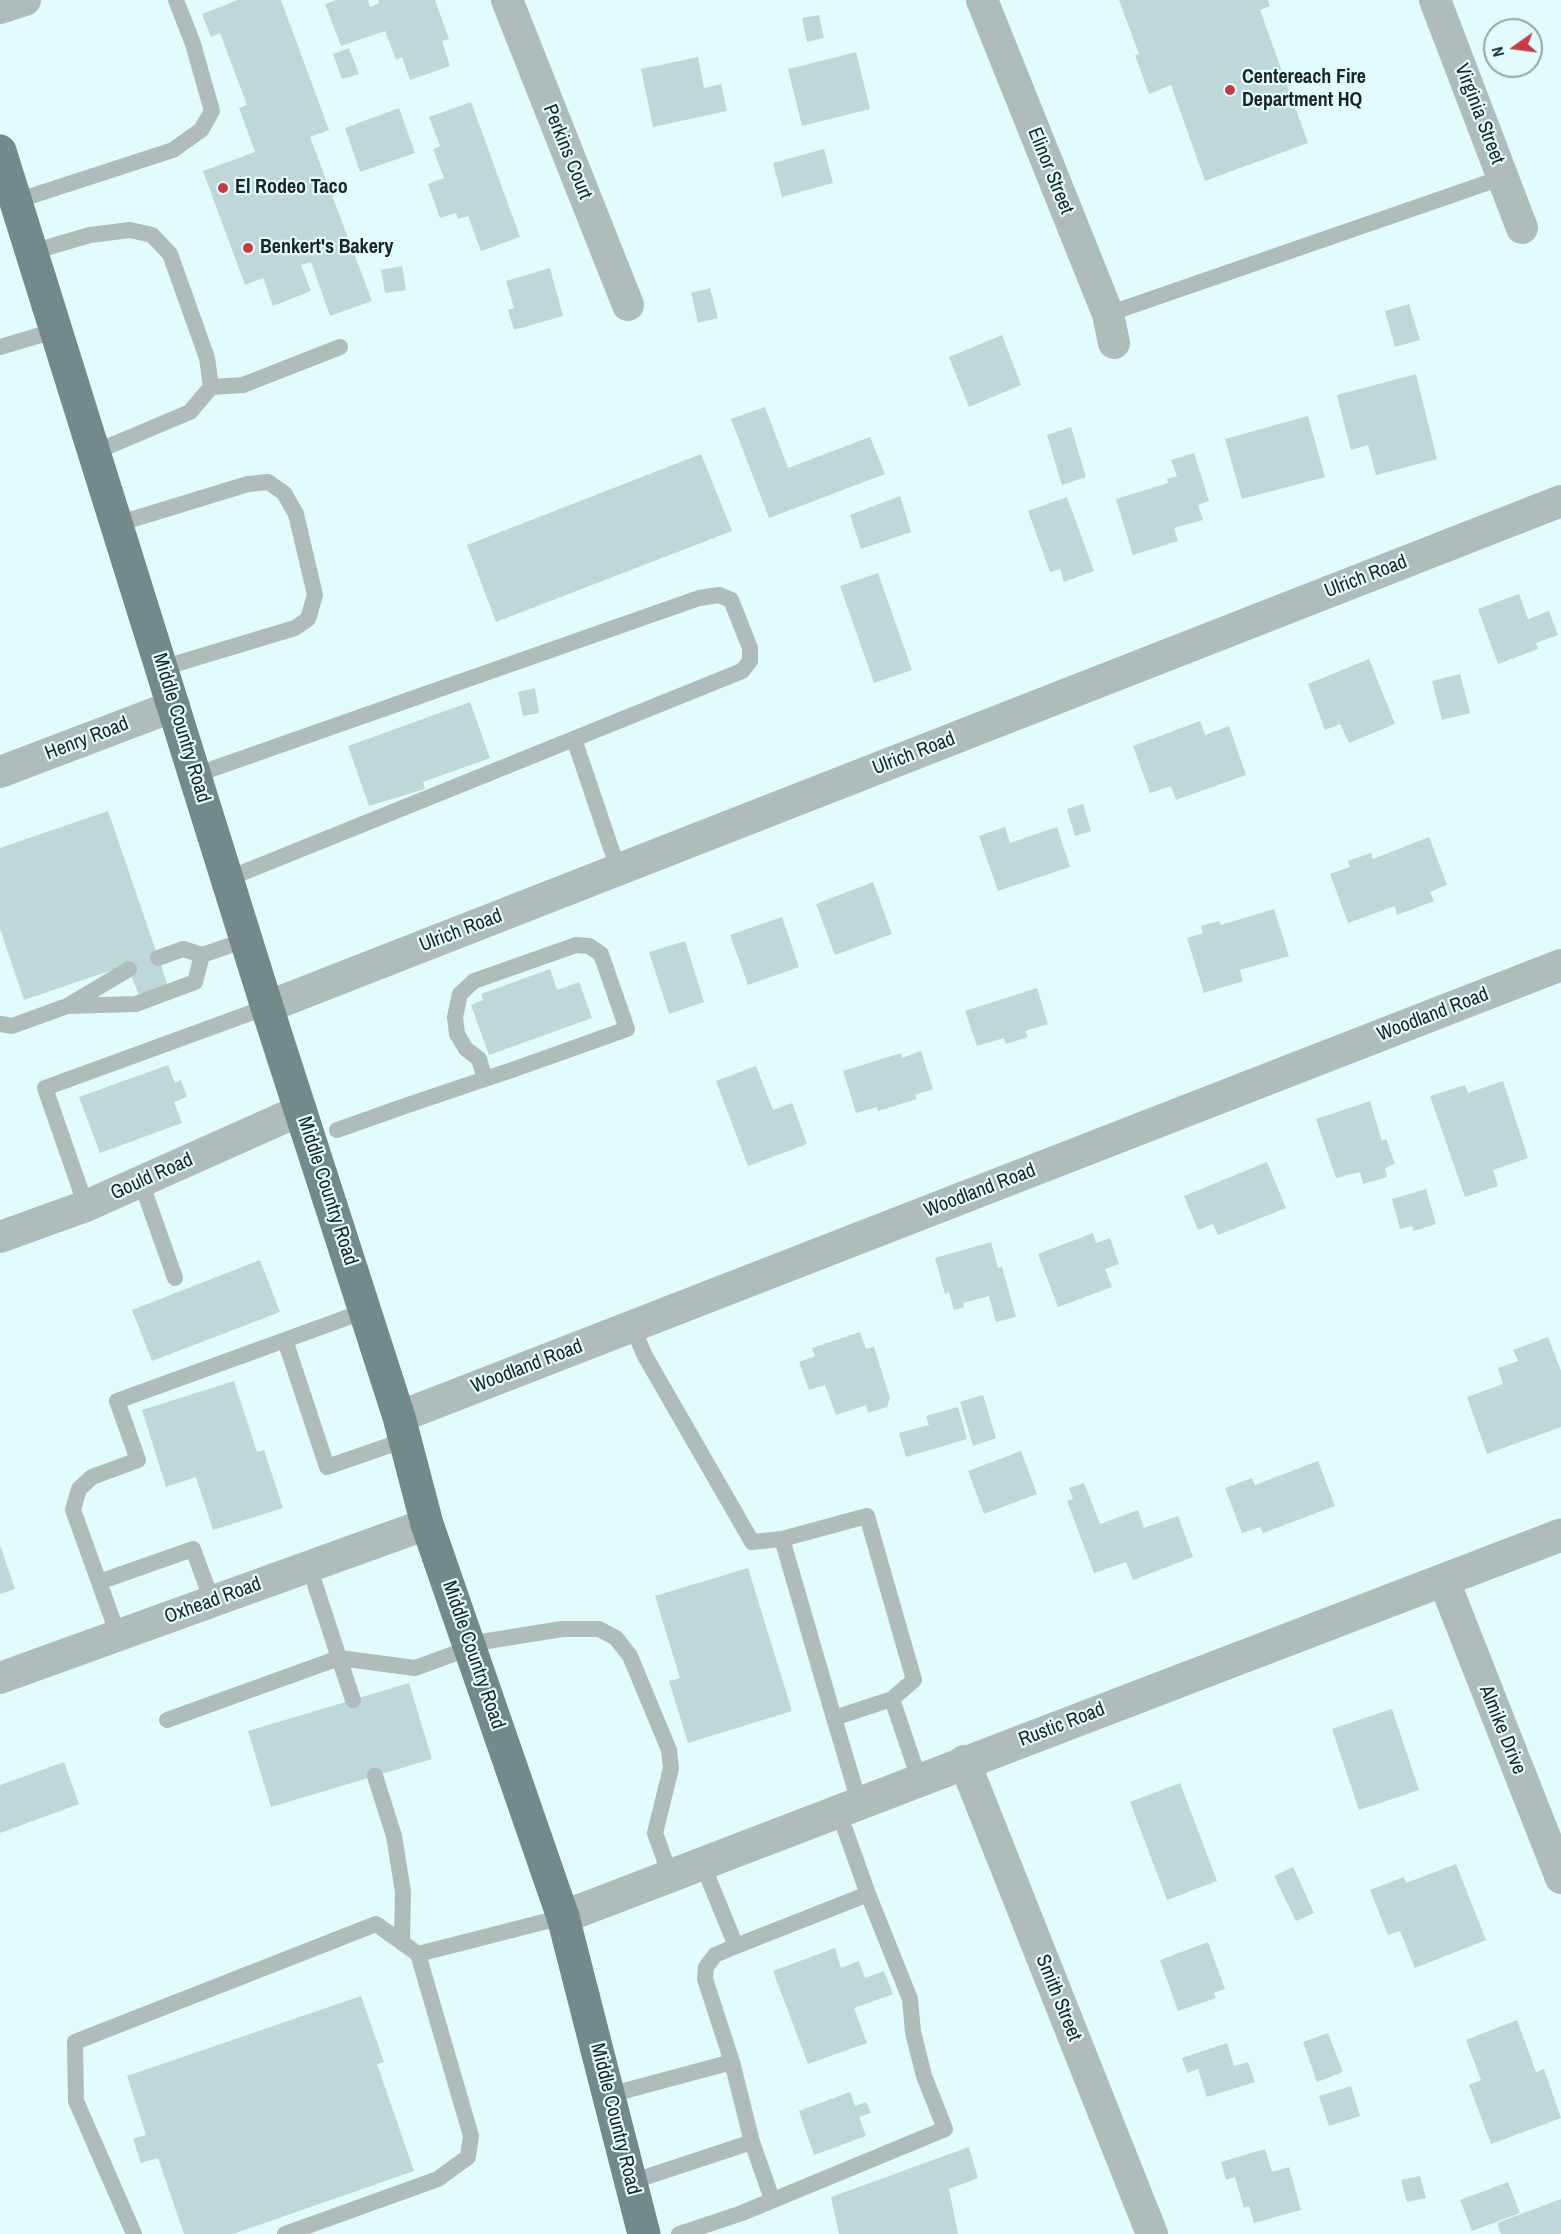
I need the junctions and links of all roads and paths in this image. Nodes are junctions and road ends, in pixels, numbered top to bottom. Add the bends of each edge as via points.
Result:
1 (25, 0) edge
2 (176, 0) edge
3 (507, 0) edge
4 (982, 0) edge
5 (1435, 0) edge
6 (0, 8) edge
7 (0, 152) edge
8 (1504, 177) junction
9 (16, 201) junction
10 (1522, 228) dead end
11 (32, 252) junction
12 (628, 305) dead end
13 (1111, 329) joint
14 (57, 330) junction
15 (0, 347) edge
16 (340, 347) dead end
17 (211, 387) junction
18 (95, 452) junction
19 (1561, 501) edge
20 (117, 524) junction
21 (162, 668) junction
22 (174, 706) junction
23 (574, 739) junction
24 (0, 772) edge
25 (195, 775) junction
26 (618, 869) junction
27 (227, 879) junction
28 (246, 940) junction
29 (202, 955) junction
30 (158, 958) dead end
31 (1561, 965) edge
32 (129, 969) dead end
33 (67, 1006) junction
34 (267, 1007) junction
35 (0, 1024) edge
36 (485, 1079) junction
37 (301, 1110) junction
38 (337, 1130) dead end
39 (141, 1182) junction
40 (86, 1206) junction
41 (0, 1237) edge
42 (175, 1278) dead end
43 (365, 1311) junction
44 (632, 1326) junction
45 (285, 1340) junction
46 (402, 1429) junction
47 (427, 1524) junction
48 (1561, 1535) edge
49 (782, 1539) junction
50 (309, 1566) junction
51 (1444, 1581) junction
52 (99, 1582) junction
53 (212, 1601) junction
54 (118, 1635) junction
55 (470, 1646) junction
56 (339, 1658) junction
57 (0, 1678) edge
58 (352, 1700) dead end
59 (892, 1700) junction
60 (834, 1718) junction
61 (167, 1720) dead end
62 (964, 1761) junction
63 (375, 1776) dead end
64 (919, 1779) junction
65 (848, 1806) junction
66 (702, 1863) junction
67 (670, 1875) junction
68 (1561, 1878) edge
69 (868, 1894) junction
70 (563, 1917) junction
71 (402, 1943) junction
72 (736, 1946) junction
73 (418, 1954) junction
74 (732, 2062) junction
75 (609, 2095) junction
76 (752, 2142) junction
77 (630, 2182) junction
78 (772, 2199) junction
79 (134, 2234) edge
80 (285, 2234) edge
81 (644, 2234) edge
82 (679, 2234) edge
83 (1152, 2234) edge

1 - 6 street
2 - 9 lane via 212,111 201,130 173,150
3 - 12 street, Perkins Court
4 - 13 street, Elinor Street
5 - 8 street, Virginia Street
7 - 9 main road, Middle Country Road
8 - 10 street, Virginia Street
8 - 13 lane
9 - 11 main road, Middle Country Road
11 - 14 main road, Middle Country Road
11 - 17 lane via 90,235 130,230 152,235 170,254 207,358
14 - 15 lane
14 - 18 main road, Middle Country Road
16 - 17 lane via 243,385
17 - 18 lane via 190,411
18 - 20 main road, Middle Country Road
19 - 26 street, Ulrich Road
20 - 21 main road, Middle Country Road
20 - 21 lane via 248,484 268,482 284,493 296,514 315,595 308,619 295,628
21 - 22 main road, Middle Country Road
22 - 24 street, Henry Road
22 - 25 main road, Middle Country Road
23 - 25 lane via 742,671 750,661 750,648 732,600 718,595 699,598
23 - 26 lane
23 - 27 lane
25 - 27 main road, Middle Country Road
26 - 34 street, Ulrich Road
27 - 28 main road, Middle Country Road
28 - 29 lane
28 - 34 main road, Middle Country Road
29 - 30 lane via 183,949
29 - 33 lane via 195,982 136,1004
31 - 44 street, Woodland Road
32 - 33 lane
33 - 35 lane via 12,1026
34 - 37 main road, Middle Country Road
34 - 40 lane via 45,1089
36 - 36 lane via 627,1029 602,954 589,945 576,945 474,981 460,994 455,1017 458,1034 466,1049 479,1059
36 - 38 lane
37 - 39 street, Gould Road
37 - 43 main road, Middle Country Road
39 - 40 street, Gould Road
39 - 42 lane
40 - 41 street, Gould Road
43 - 45 lane
43 - 46 main road, Middle Country Road
44 - 46 street, Woodland Road
44 - 49 lane via 645,1356 752,1542
45 - 46 lane via 327,1467
45 - 52 lane via 117,1401 138,1460 92,1477 79,1489 73,1510
46 - 47 main road, Middle Country Road
47 - 50 street, Oxhead Road
47 - 55 main road, Middle Country Road
48 - 51 street, Rustic Road
49 - 59 lane via 867,1516 914,1680
49 - 60 lane
50 - 53 street, Oxhead Road
50 - 56 lane
51 - 62 street, Rustic Road
51 - 68 street, Almike Drive
52 - 53 lane via 193,1550
52 - 54 lane
53 - 54 street, Oxhead Road
54 - 57 street, Oxhead Road
55 - 56 lane via 415,1668
55 - 67 lane via 562,1629 599,1629 616,1638 630,1656 669,1750 671,1768 655,1833
55 - 70 main road, Middle Country Road
56 - 58 lane
56 - 61 lane
59 - 60 lane
59 - 64 lane
60 - 65 lane
62 - 64 street, Rustic Road
62 - 83 street, Smith Street
63 - 71 lane via 394,1836 403,1892
64 - 65 street, Rustic Road
65 - 66 street, Rustic Road
65 - 69 lane
66 - 67 street, Rustic Road
66 - 72 lane
67 - 70 street, Rustic Road
69 - 72 lane
69 - 78 lane via 910,1998 913,2032 924,2076 945,2129
70 - 73 lane
70 - 75 main road, Middle Country Road
71 - 73 lane
71 - 79 lane via 376,1924 75,2042 76,2101
72 - 74 lane via 715,1955 706,1967 705,1979
73 - 80 lane via 471,2136 468,2157 438,2178
74 - 75 lane
74 - 76 lane
75 - 77 main road, Middle Country Road
76 - 77 lane
76 - 78 lane
77 - 81 main road, Middle Country Road
78 - 82 lane

